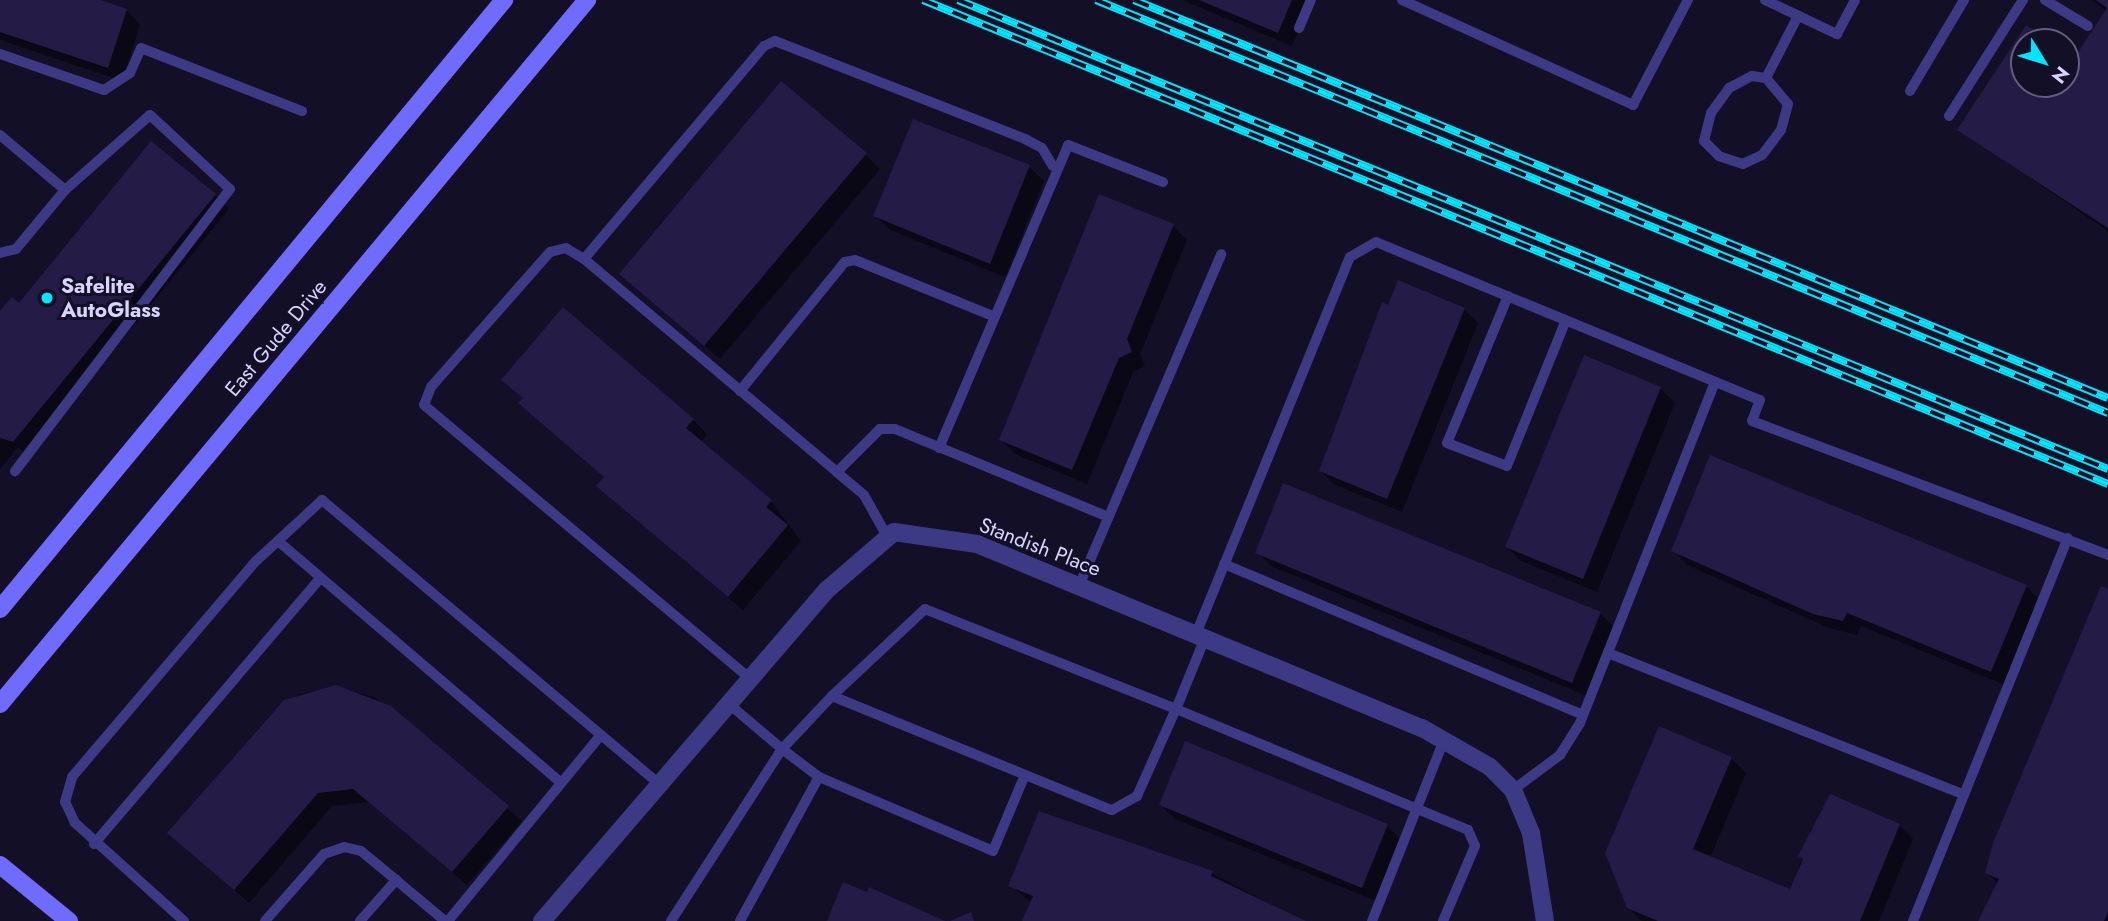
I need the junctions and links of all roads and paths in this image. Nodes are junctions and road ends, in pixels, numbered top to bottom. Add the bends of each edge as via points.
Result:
1 (504, 0) edge
2 (587, 0) edge
3 (1311, 0) edge
4 (1402, 0) edge
5 (1688, 0) edge
6 (1765, 0) edge
7 (1855, 0) edge
8 (1964, 0) edge
9 (2023, 0) edge
10 (2045, 0) edge
11 (1798, 16) junction
12 (2088, 26) dead end
13 (1299, 27) dead end
14 (0, 54) edge
15 (1766, 78) junction
16 (1910, 91) dead end
17 (302, 111) dead end
18 (1949, 116) dead end
19 (0, 135) edge
20 (1053, 166) junction
21 (1163, 182) dead end
22 (65, 190) junction
23 (0, 253) edge
24 (1221, 254) dead end
25 (584, 260) junction
26 (1508, 296) junction
27 (993, 316) junction
28 (1566, 320) junction
29 (1715, 382) junction
30 (740, 391) junction
31 (939, 448) junction
32 (15, 471) dead end
33 (837, 472) junction
34 (1109, 517) junction
35 (888, 538) junction
36 (2068, 538) junction
37 (278, 541) junction
38 (2108, 555) edge
39 (1224, 564) junction
40 (320, 578) junction
41 (1079, 586) junction
42 (0, 609) edge
43 (1200, 636) junction
44 (1608, 653) junction
45 (751, 679) junction
46 (832, 696) junction
47 (0, 704) edge
48 (729, 704) junction
49 (1176, 709) junction
50 (1583, 715) junction
51 (600, 736) junction
52 (1444, 740) junction
53 (782, 749) junction
54 (1025, 775) junction
55 (819, 778) junction
56 (561, 783) junction
57 (660, 785) junction
58 (1513, 790) junction
59 (1964, 795) junction
60 (1418, 811) junction
61 (94, 844) junction
62 (0, 865) edge
63 (396, 880) junction
64 (69, 921) edge
65 (184, 921) edge
66 (265, 921) edge
67 (360, 921) edge
68 (447, 921) edge
69 (542, 921) edge
70 (671, 921) edge
71 (740, 921) edge
72 (1372, 921) edge
73 (1443, 921) edge
74 (1545, 921) edge
75 (1913, 921) edge

1 - 42 main road, East Gude Drive
2 - 47 main road, East Gude Drive
3 - 13 lane
4 - 5 lane via 1633,105
6 - 11 lane
7 - 11 lane via 1838,34
8 - 16 lane
9 - 18 lane
10 - 12 lane
11 - 15 lane
14 - 17 lane via 104,90 131,73 141,48
15 - 15 lane via 1752,76 1729,88 1711,113 1704,141 1719,156 1743,164 1762,155 1781,130 1788,103
19 - 22 lane
20 - 21 lane via 1068,145
20 - 25 lane via 1042,148 1025,139 775,41 764,46
20 - 27 lane
22 - 23 lane via 16,249
22 - 32 lane via 150,115 230,189
24 - 34 lane
25 - 30 lane
25 - 45 lane via 566,248 550,252 431,387 424,405
26 - 28 lane
26 - 28 lane via 1447,443 1507,466
26 - 39 lane via 1376,242 1361,245 1350,257
27 - 30 lane via 855,260 845,262
27 - 31 lane
28 - 29 lane
29 - 36 lane via 1760,400 1752,421
29 - 44 lane
30 - 33 lane
31 - 33 lane via 895,429 880,429
31 - 34 lane
33 - 35 lane via 864,495
34 - 41 lane
35 - 41 street, Standish Place via 894,532 977,544
35 - 45 street via 828,589
36 - 38 lane
36 - 59 lane
37 - 40 lane
37 - 51 lane via 322,500
37 - 61 lane via 72,777 65,802
39 - 43 lane
39 - 50 lane
40 - 56 lane
40 - 61 lane
41 - 43 street, Standish Place
43 - 49 lane
43 - 52 street, Standish Place
44 - 50 lane
44 - 59 lane
45 - 48 street
46 - 49 lane via 925,609
46 - 53 lane
46 - 54 lane
48 - 53 lane
48 - 57 street
49 - 54 lane via 1128,806 1112,810
49 - 60 lane
50 - 58 lane via 1560,755
51 - 56 lane
51 - 57 lane
52 - 58 street, Standish Place via 1490,767
52 - 60 lane
53 - 55 lane
53 - 70 lane
54 - 55 lane via 993,851
55 - 71 lane
56 - 68 lane
57 - 69 street
58 - 74 street, Standish Place via 1531,833
59 - 75 lane
60 - 72 lane
60 - 73 lane via 1468,830 1475,846
61 - 65 lane
62 - 64 main road
63 - 66 lane via 361,850 344,847 324,854
63 - 67 lane
63 - 68 lane

